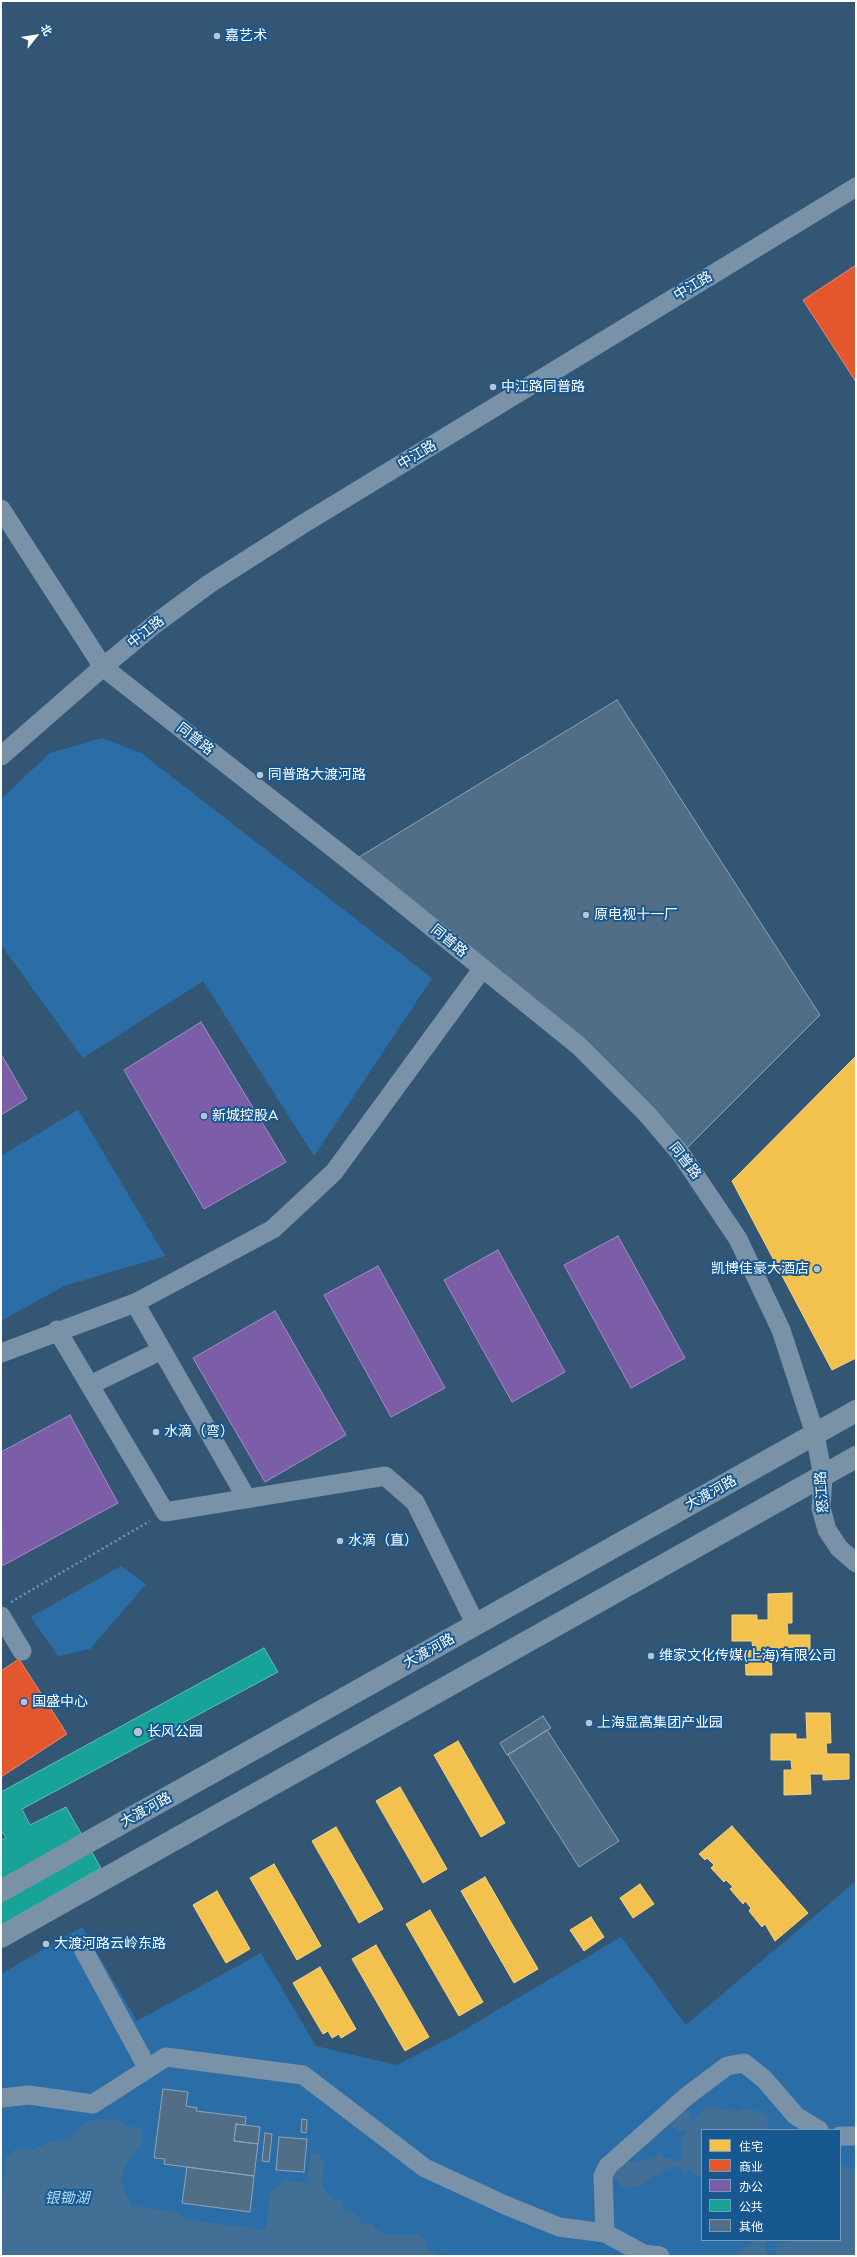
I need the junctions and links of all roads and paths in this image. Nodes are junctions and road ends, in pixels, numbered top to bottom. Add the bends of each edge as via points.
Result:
1 (856, 187) edge
2 (1, 509) edge
3 (103, 667) junction
4 (1, 756) edge
5 (483, 968) junction
6 (135, 1303) junction
7 (58, 1330) junction
8 (162, 1350) junction
9 (1, 1353) edge
10 (90, 1384) junction
11 (856, 1411) edge
12 (815, 1434) junction
13 (856, 1457) edge
14 (823, 1477) junction
15 (247, 1499) junction
16 (165, 1512) junction
17 (856, 1563) edge
18 (4, 1610) edge
19 (476, 1625) junction
20 (22, 1651) dead end
21 (1, 1891) edge
22 (1, 1937) edge
23 (83, 1949) dead end
24 (148, 2069) junction
25 (1, 2098) edge
26 (816, 2129) edge
27 (841, 2136) edge
28 (856, 2136) edge
29 (605, 2233) junction
30 (660, 2256) edge

1 - 3 street, 中江路 via 303,524 209,584
2 - 3 street, 同普路
3 - 4 street, 中江路
3 - 5 street, 同普路
5 - 6 street via 334,1172 273,1229
5 - 12 street, 同普路 via 579,1046 646,1113 702,1183 738,1239 782,1330
6 - 7 street
6 - 8 street
7 - 9 street
7 - 10 street
8 - 10 street
8 - 15 street
10 - 16 street
11 - 12 main road, 大渡河路
12 - 14 street, 怒江路
12 - 19 main road, 大渡河路
13 - 14 main road
14 - 17 street, 怒江路 via 821,1508 827,1530 839,1548
14 - 22 main road
15 - 16 street
15 - 19 street via 385,1476 415,1502
16 - 18 path
18 - 20 street
19 - 21 main road, 大渡河路
23 - 24 street
24 - 25 street via 92,2104 30,2095
24 - 29 street via 166,2057 303,2075 425,2168 505,2206 559,2227
26 - 29 street via 796,2116 764,2079 744,2064 727,2066 687,2096 608,2166 603,2176
27 - 28 street
29 - 30 street via 644,2254

